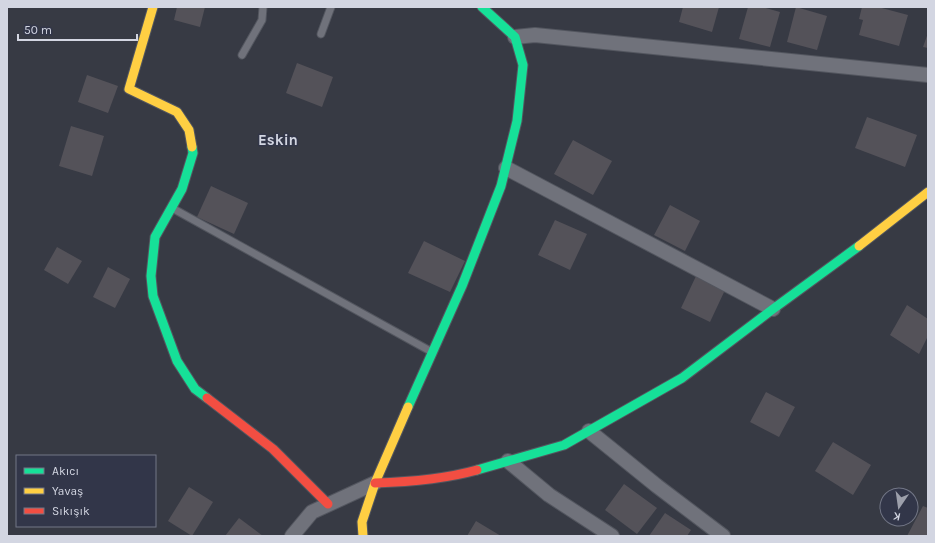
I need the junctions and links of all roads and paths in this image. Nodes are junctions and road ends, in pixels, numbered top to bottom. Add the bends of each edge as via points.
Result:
1 (153, 7) edge
2 (263, 7) edge
3 (331, 7) edge
4 (482, 7) edge
5 (321, 34) dead end
6 (515, 36) junction
7 (242, 55) dead end
8 (928, 75) edge
9 (506, 168) junction
10 (928, 192) edge
11 (172, 208) junction
12 (773, 309) junction
13 (432, 352) junction
14 (589, 431) junction
15 (508, 461) junction
16 (375, 482) junction
17 (328, 504) junction
18 (292, 536) edge
19 (363, 536) edge
20 (612, 536) edge
21 (723, 536) edge

1 - 11 street via 130,89 177,112 189,130 193,153 182,189
2 - 7 lane via 262,20
3 - 5 lane
4 - 6 street
6 - 8 street via 534,35
6 - 9 street via 523,65 517,121
9 - 12 street
9 - 13 street via 502,186 462,286
10 - 12 street via 848,255
11 - 13 lane
11 - 17 street via 155,237 150,276 153,296 176,361 195,389 273,449
12 - 14 street via 682,378
13 - 16 street
14 - 15 street via 564,445
14 - 21 street
15 - 16 street via 465,473 401,482
15 - 20 street via 549,495
16 - 17 street
16 - 19 street via 362,522
17 - 18 street via 312,512

